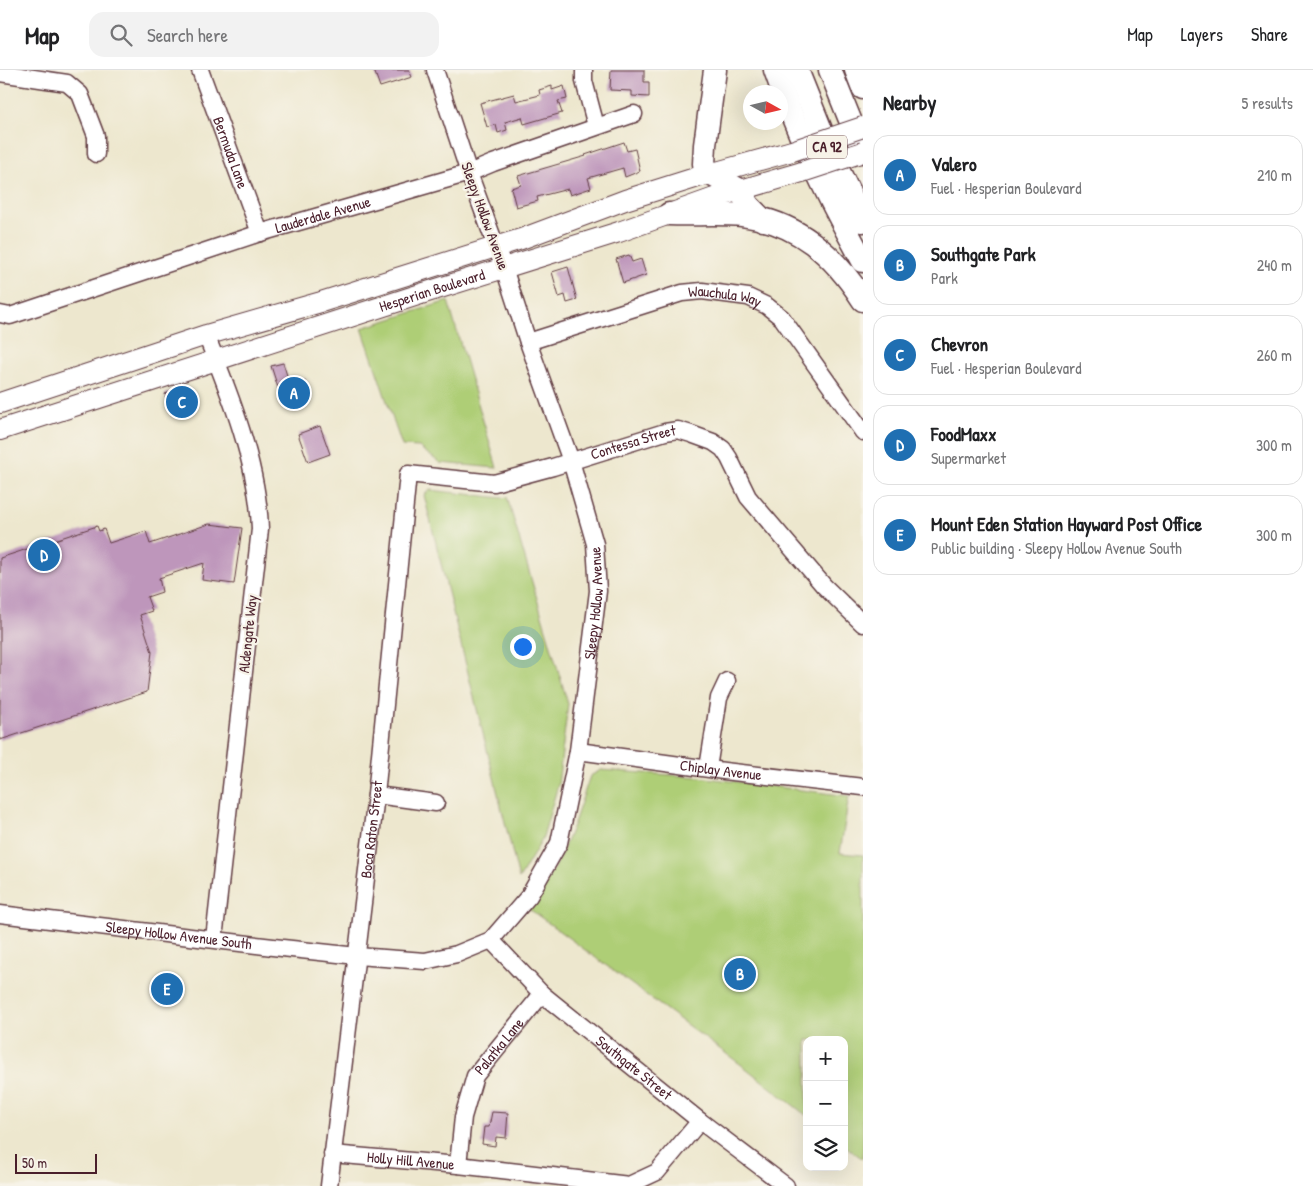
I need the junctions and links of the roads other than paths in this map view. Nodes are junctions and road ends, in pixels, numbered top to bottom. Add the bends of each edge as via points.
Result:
1 (200, 70) edge
2 (435, 70) edge
3 (584, 70) edge
4 (715, 70) edge
5 (775, 70) edge
6 (797, 70) edge
7 (830, 70) edge
8 (856, 70) edge
9 (0, 73) edge
10 (863, 88) edge
11 (634, 114) dead end
12 (596, 126) junction
13 (863, 127) edge
14 (863, 152) edge
15 (96, 154) dead end
16 (469, 173) junction
17 (710, 174) junction
18 (740, 190) junction
19 (669, 214) junction
20 (763, 220) junction
21 (863, 221) edge
22 (260, 233) junction
23 (496, 247) junction
24 (863, 261) edge
25 (504, 268) junction
26 (863, 300) edge
27 (5, 315) edge
28 (206, 335) junction
29 (528, 342) junction
30 (216, 360) junction
31 (0, 403) edge
32 (0, 430) edge
33 (863, 432) edge
34 (570, 461) junction
35 (408, 474) joint
36 (863, 624) edge
37 (728, 681) dead end
38 (578, 751) junction
39 (708, 768) junction
40 (863, 787) edge
41 (376, 794) junction
42 (436, 803) dead end
43 (0, 914) edge
44 (214, 939) junction
45 (491, 940) junction
46 (356, 956) junction
47 (542, 994) junction
48 (700, 1121) junction
49 (332, 1154) junction
50 (458, 1165) junction
51 (329, 1186) edge
52 (786, 1186) edge

1 - 22 street, Bermuda Lane
2 - 16 street, Sleepy Hollow Avenue
3 - 12 street
4 - 17 highway via 704,164
5 - 24 highway via 788,108 832,205
6 - 21 highway, CA 92 via 831,156
7 - 14 highway, CA 92
8 - 10 highway
9 - 15 street via 67,83 80,94 96,136
11 - 12 street, Lauderdale Avenue
12 - 16 street, Lauderdale Avenue
13 - 17 main road, Hesperian Boulevard, bridge
14 - 18 main road, Hesperian Boulevard, bridge
16 - 22 street, Lauderdale Avenue
16 - 23 street, Sleepy Hollow Avenue
17 - 18 highway
17 - 23 main road, Hesperian Boulevard via 626,200
18 - 19 main road, Hesperian Boulevard
18 - 20 highway
19 - 20 highway via 742,215
19 - 25 main road, Hesperian Boulevard
20 - 26 highway via 791,230 828,255
22 - 27 street, Lauderdale Avenue
23 - 25 street, Sleepy Hollow Avenue
23 - 28 main road, Hesperian Boulevard
25 - 29 street, Sleepy Hollow Avenue
25 - 30 main road, Hesperian Boulevard
28 - 30 street, Aldengate Way
28 - 31 main road, Hesperian Boulevard
29 - 33 street, Wauchula Way via 682,293 702,291 748,297 782,318
29 - 34 street, Sleepy Hollow Avenue
30 - 32 main road, Hesperian Boulevard
30 - 44 street, Aldengate Way via 251,469 260,529
34 - 35 street, Contessa Street via 494,483
34 - 36 street, Contessa Street via 678,430 713,442 730,458 748,497 824,586
34 - 38 street, Sleepy Hollow Avenue via 596,544 598,591
35 - 41 street, Boca Raton Street
37 - 39 street via 719,698
38 - 39 street, Chiplay Avenue
38 - 45 street, Sleepy Hollow Avenue via 559,843 529,896
39 - 40 street, Chiplay Avenue
41 - 42 street
41 - 46 street, Boca Raton Street
43 - 44 street, Sleepy Hollow Avenue South
44 - 46 street, Sleepy Hollow Avenue South
45 - 46 street, Sleepy Hollow Avenue via 457,954 425,960
45 - 47 street, Southgate Street
46 - 49 street, Boca Raton Street
47 - 48 street, Southgate Street
47 - 50 street, Palatka Lane via 475,1076 463,1117
48 - 50 street, Holly Hill Avenue via 657,1172 629,1185
48 - 52 street, Southgate Street
49 - 50 street, Holly Hill Avenue
49 - 51 street, Boca Raton Street

